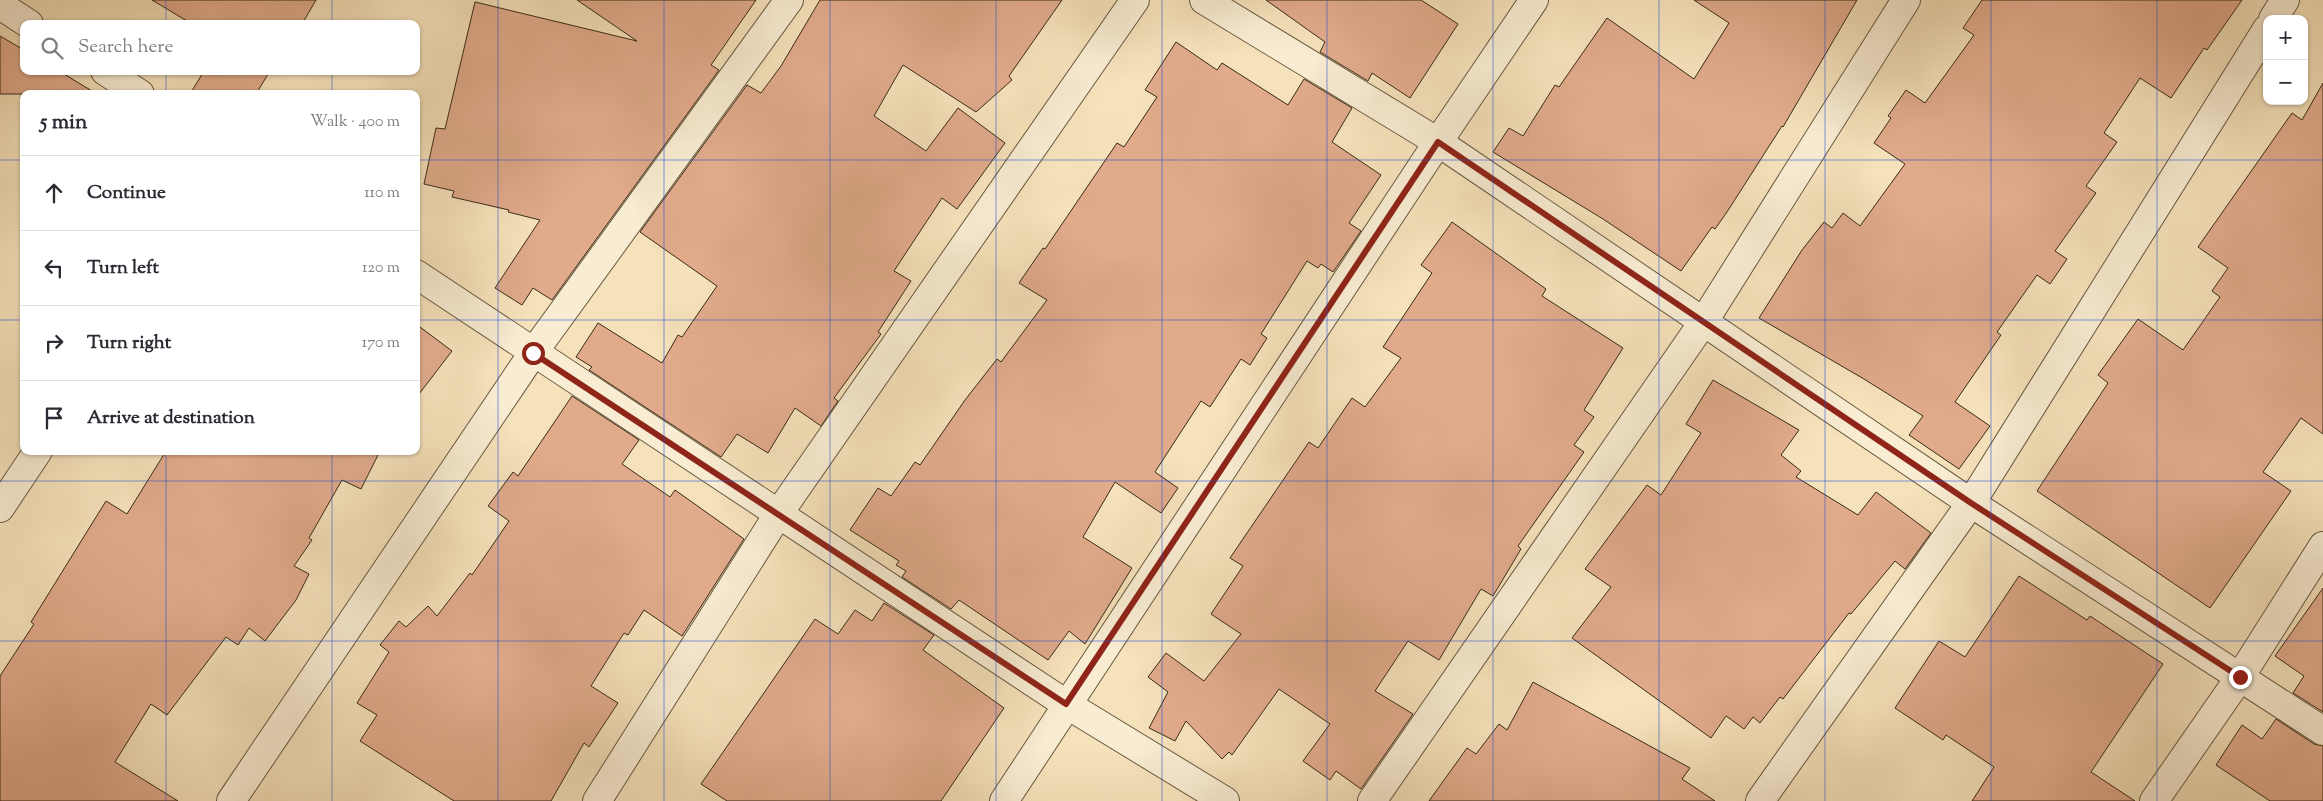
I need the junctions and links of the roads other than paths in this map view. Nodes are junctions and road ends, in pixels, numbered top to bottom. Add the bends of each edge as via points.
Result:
1 (789, 0) edge
2 (1134, 0) edge
3 (1204, 0) edge
4 (1534, 0) edge
5 (1906, 0) edge
6 (2285, 0) edge
7 (0, 5) edge
8 (2276, 15) edge
9 (23, 20) edge
10 (2263, 35) edge
11 (111, 75) edge
12 (134, 90) edge
13 (1438, 142) junction
14 (420, 277) edge
15 (1704, 321) junction
16 (533, 353) junction
17 (35, 455) edge
18 (1971, 503) junction
19 (0, 508) edge
20 (779, 513) junction
21 (2323, 546) edge
22 (2240, 677) junction
23 (1066, 704) junction
24 (2323, 731) edge
25 (231, 801) edge
26 (596, 801) edge
27 (1004, 801) edge
28 (1225, 801) edge
29 (1372, 801) edge
30 (1760, 801) edge
31 (2154, 801) edge

1 - 16 street
2 - 20 street
3 - 13 street
4 - 13 street
5 - 15 street
6 - 8 street
7 - 9 street
10 - 18 street
11 - 12 street
13 - 15 street
13 - 23 street
14 - 16 street
15 - 18 street
15 - 29 street
16 - 20 street
16 - 25 street
17 - 19 street
18 - 22 street
18 - 30 street
20 - 23 street
20 - 26 street
21 - 22 street
22 - 24 street
22 - 31 street
23 - 27 street
23 - 28 street

